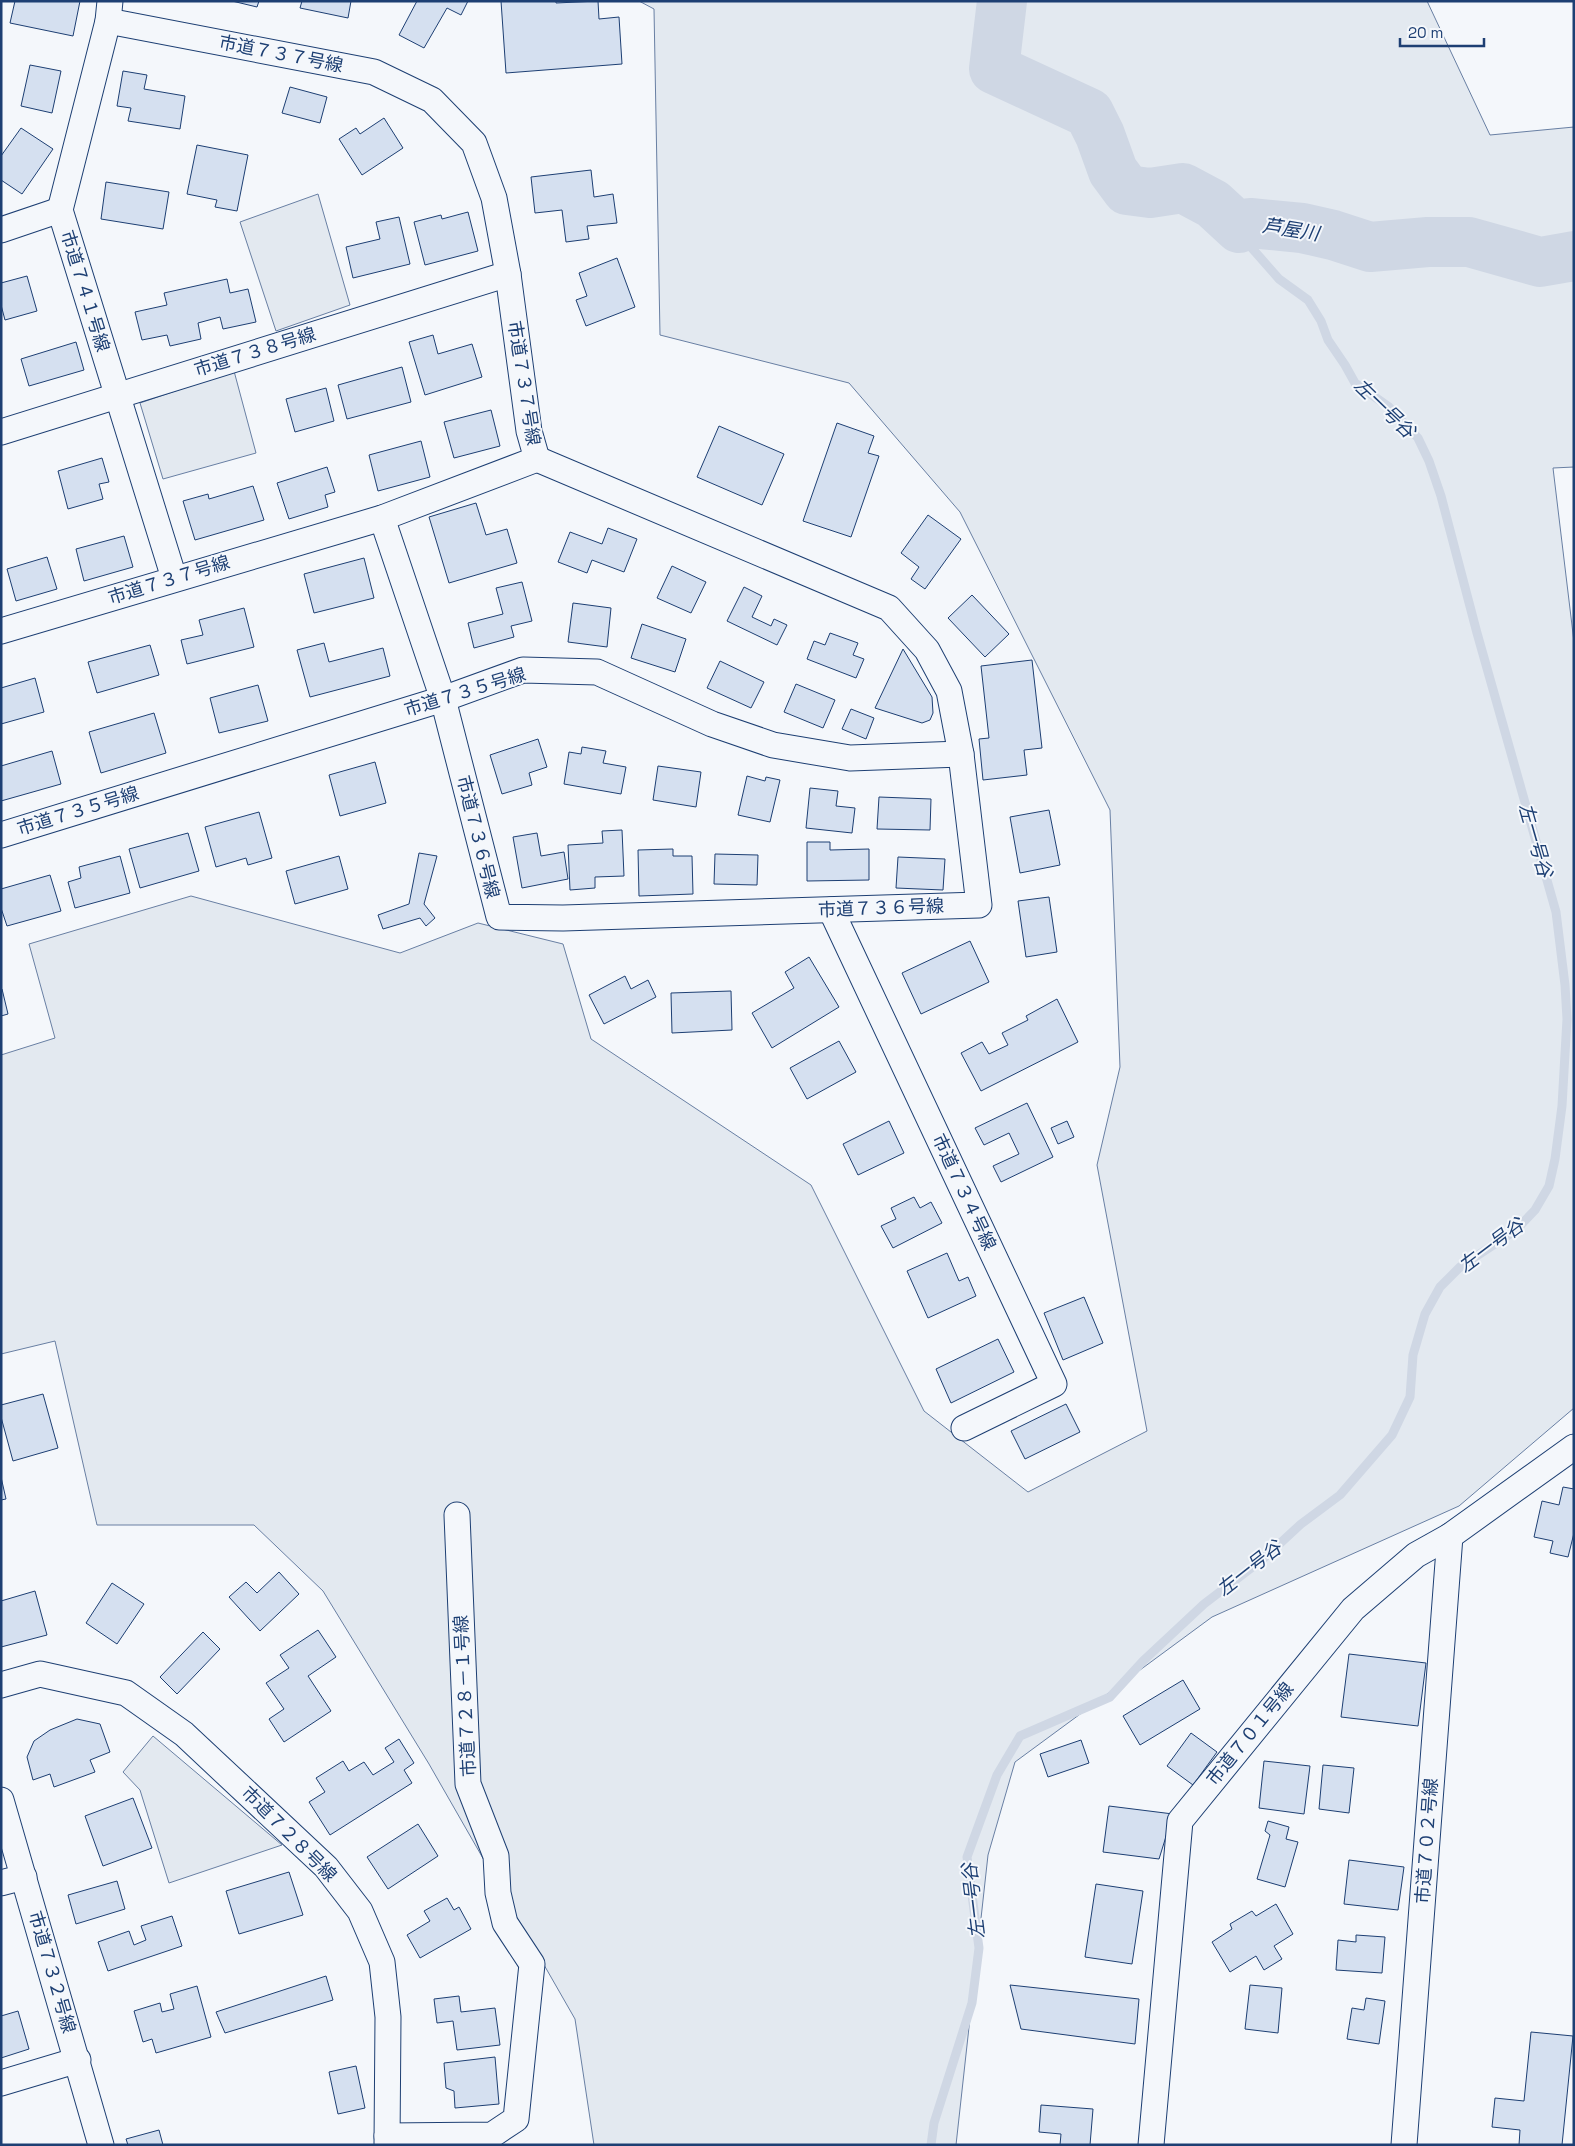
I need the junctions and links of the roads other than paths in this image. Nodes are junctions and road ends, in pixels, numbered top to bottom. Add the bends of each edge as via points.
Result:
1 (109, 11) edge
2 (60, 210) junction
3 (1, 230) edge
4 (508, 274) junction
5 (117, 394) junction
6 (1, 432) edge
7 (537, 459) junction
8 (382, 518) junction
9 (174, 578) junction
10 (1, 631) edge
11 (442, 699) junction
12 (961, 754) junction
13 (1, 835) edge
14 (831, 910) junction
15 (964, 1428) dead end
16 (1574, 1447) edge
17 (457, 1515) dead end
18 (1450, 1536) junction
19 (1, 1685) edge
20 (1, 1800) edge
21 (13, 1880) edge
22 (78, 2060) junction
23 (1, 2083) edge
24 (387, 2140) edge
25 (101, 2145) edge
26 (1151, 2145) edge
27 (1404, 2145) edge

1 - 2 street, 市道７４１号線
1 - 4 street, 市道７３７号線 via 374,72 432,100 474,143 494,198
2 - 3 street
2 - 5 street, 市道７４１号線
4 - 5 street, 市道７３８号線
4 - 7 street, 市道７３７号線 via 529,431
5 - 6 street, 市道７３８号線
5 - 9 street, 市道７４１号線
7 - 8 street, 市道７３７号線
7 - 12 street, 市道７３６号線 via 889,608 927,650 949,691
8 - 9 street, 市道７３７号線
8 - 11 street, 市道７３６号線
9 - 10 street, 市道７３７号線
11 - 12 street, 市道７３５号線 via 524,670 597,672 712,724 773,745 850,758
11 - 13 street, 市道７３５号線
11 - 14 street, 市道７３６号線 via 499,917
12 - 14 street, 市道７３６号線 via 979,905
14 - 15 street, 市道７３４号線 via 1054,1384
16 - 18 street, 市道７０１号線
17 - 24 street, 市道７２８－１号線 via 468,1784 496,1856 498,1893 505,1923 532,1964 516,2119 492,2135
18 - 26 street, 市道７０１号線 via 1416,1555 1353,1609 1180,1820
18 - 27 street, 市道７０２号線
19 - 24 street, 市道７２８号線 via 40,1674 126,1693 184,1734 326,1866 360,1912 382,1962 388,2017
20 - 21 street, 市道７３２号線
21 - 22 street, 市道７３２号線
22 - 23 street
22 - 25 street, 市道７３２号線

